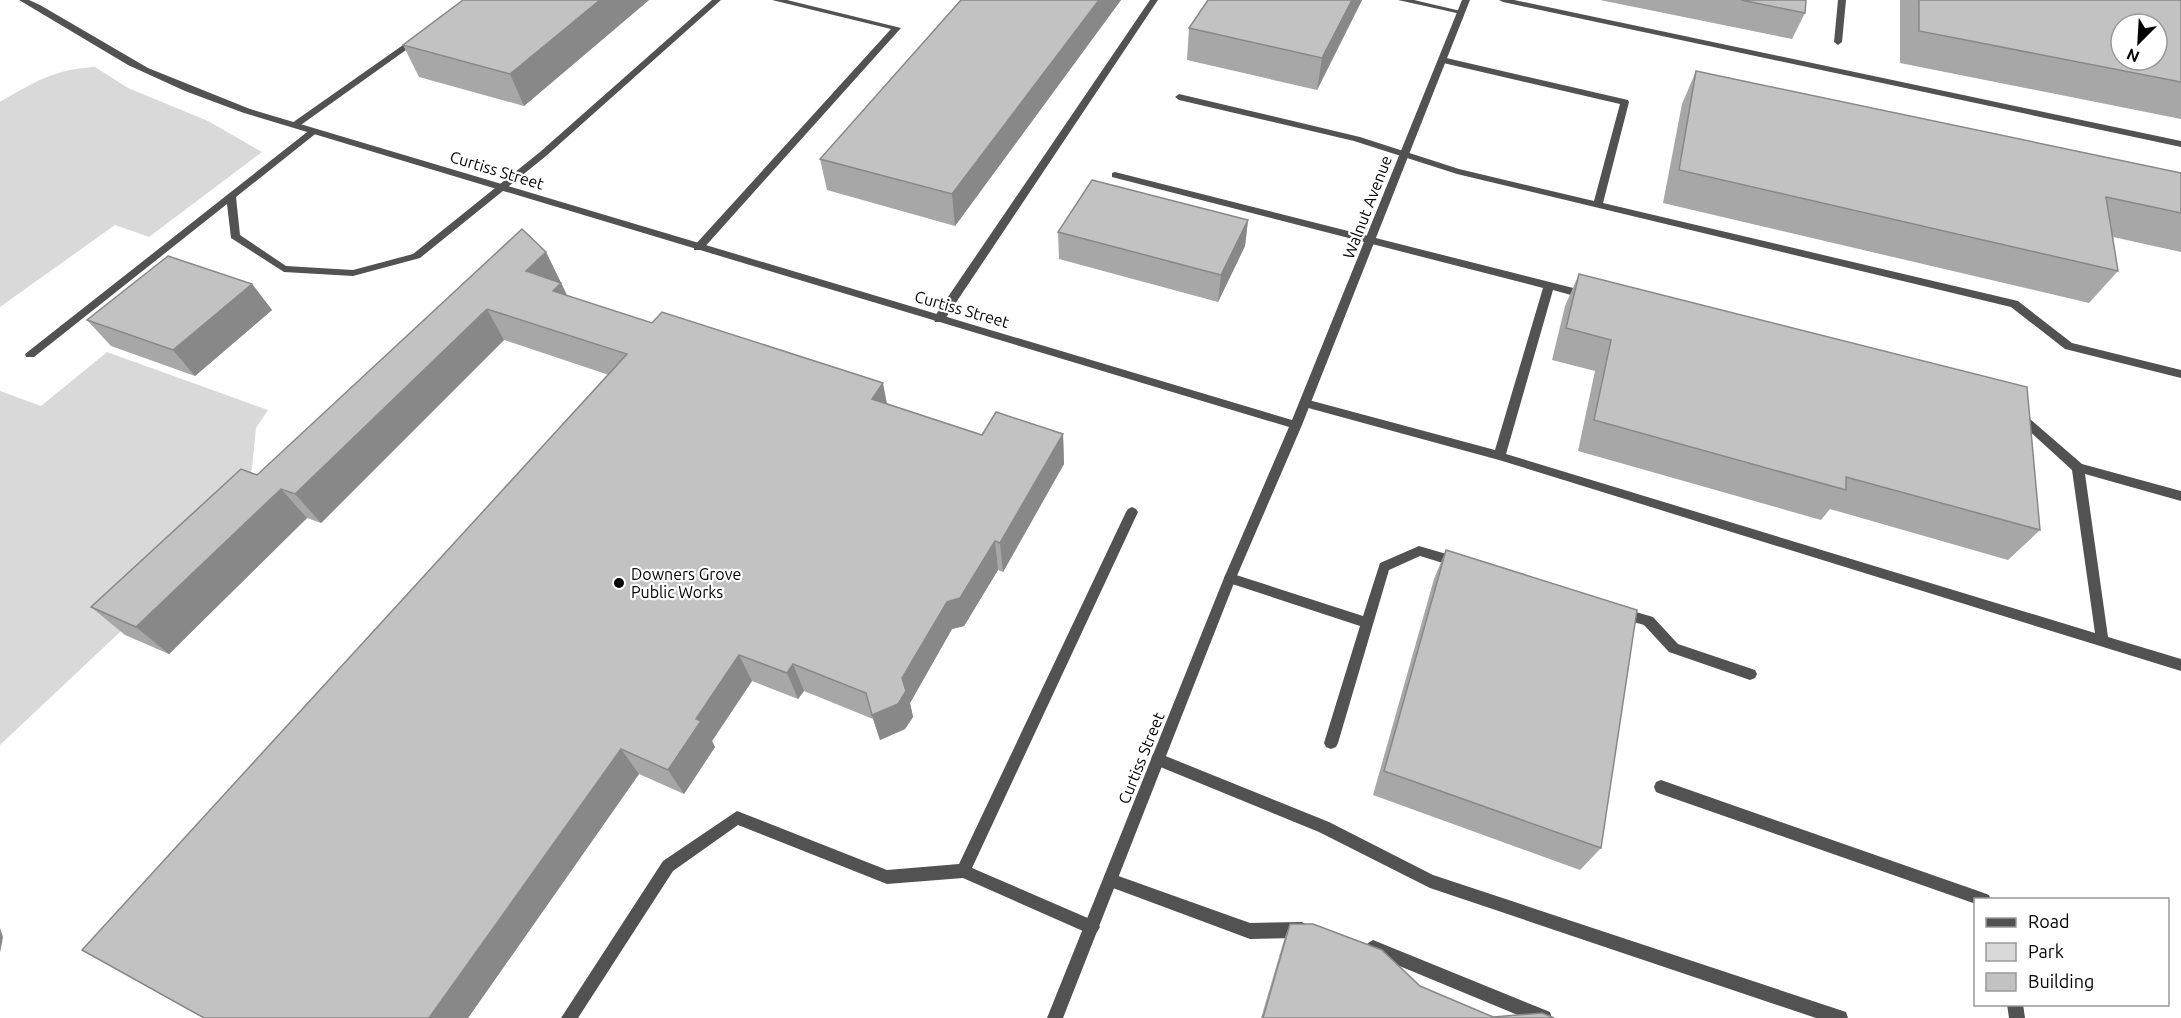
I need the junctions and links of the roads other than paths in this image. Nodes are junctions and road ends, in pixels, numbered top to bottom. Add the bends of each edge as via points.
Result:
1 (22, 0) edge
2 (717, 0) edge
3 (776, 0) edge
4 (1154, 0) edge
5 (1402, 0) edge
6 (1466, 0) edge
7 (1503, 0) edge
8 (1842, 0) edge
9 (1461, 12) junction
10 (427, 33) edge
11 (1838, 42) dead end
12 (1442, 60) junction
13 (1179, 97) dead end
14 (295, 125) junction
15 (314, 131) junction
16 (2181, 144) edge
17 (1404, 154) junction
18 (1115, 176) dead end
19 (499, 188) junction
20 (231, 196) junction
21 (1598, 203) junction
22 (1370, 242) junction
23 (698, 248) junction
24 (1549, 285) junction
25 (1594, 297) edge
26 (939, 319) junction
27 (30, 354) dead end
28 (2181, 374) edge
29 (1305, 403) junction
30 (2013, 411) edge
31 (1296, 426) junction
32 (1499, 456) junction
33 (2078, 468) junction
34 (2181, 495) edge
35 (1132, 512) dead end
36 (1465, 565) edge
37 (1230, 578) junction
38 (1614, 610) edge
39 (1367, 623) junction
40 (2102, 640) junction
41 (2181, 665) edge
42 (1750, 674) dead end
43 (1331, 743) dead end
44 (1158, 759) junction
45 (1660, 787) dead end
46 (963, 871) junction
47 (1110, 880) junction
48 (1978, 898) edge
49 (1092, 927) junction
50 (1316, 929) edge
51 (1359, 942) edge
52 (569, 1018) edge
53 (1055, 1018) edge
54 (1544, 1018) edge
55 (1840, 1018) edge

1 - 14 street, Curtiss Street via 130,62 201,95
2 - 19 street
3 - 23 street via 897,28
4 - 26 street
5 - 9 street
6 - 9 street, Walnut Avenue
7 - 16 street
8 - 11 street
9 - 12 street, Walnut Avenue
10 - 14 street
12 - 17 street, Walnut Avenue
12 - 21 street via 1626,102
13 - 17 street
14 - 15 street, Curtiss Street
15 - 19 street, Curtiss Street
15 - 20 street
17 - 21 street via 1452,170
17 - 22 street, Walnut Avenue
18 - 22 street
19 - 20 street via 416,256 353,273 284,269 235,236
19 - 23 street, Curtiss Street
20 - 27 street
21 - 28 street via 2013,304 2069,346
22 - 24 street
22 - 29 street, Walnut Avenue
23 - 26 street, Curtiss Street
24 - 25 street
24 - 32 street
26 - 31 street, Curtiss Street
29 - 31 street, Walnut Avenue
29 - 32 street
30 - 33 street
31 - 37 street, Curtiss Street
32 - 40 street
33 - 34 street
33 - 40 street
35 - 46 street
36 - 39 street via 1419,551 1384,567
37 - 39 street
37 - 44 street, Curtiss Street
38 - 42 street via 1648,621 1674,648
39 - 43 street
40 - 41 street
44 - 47 street, Curtiss Street
44 - 55 street via 1324,827 1430,881
45 - 48 street
46 - 49 street
46 - 52 street via 887,877 737,818 668,866
47 - 49 street, Curtiss Street
47 - 50 street via 1250,931
49 - 53 street, Curtiss Street
51 - 54 street

